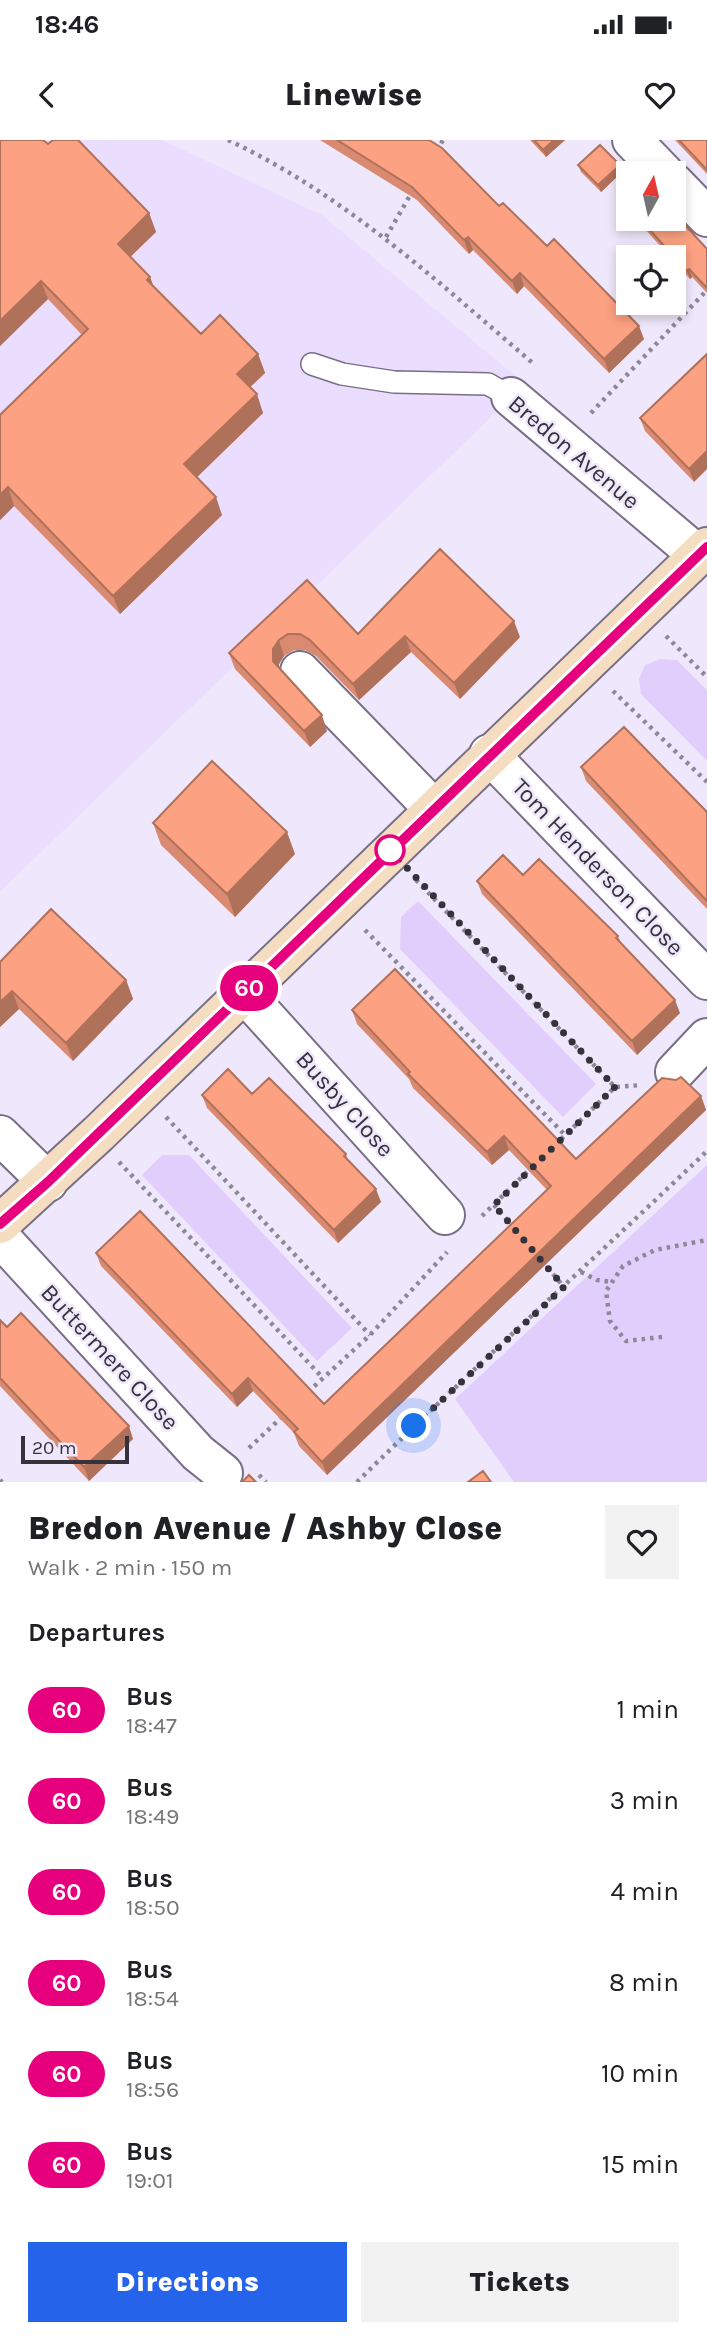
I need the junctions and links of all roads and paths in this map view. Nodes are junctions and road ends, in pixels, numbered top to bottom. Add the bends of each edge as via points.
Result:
1 (228, 140) edge
2 (443, 140) edge
3 (632, 140) edge
4 (652, 161) edge
5 (430, 162) edge
6 (418, 183) edge
7 (686, 195) edge
8 (707, 217) edge
9 (386, 237) junction
10 (707, 290) edge
11 (312, 364) dead end
12 (539, 368) dead end
13 (511, 397) joint
14 (580, 404) dead end
15 (591, 412) junction
16 (601, 421) dead end
17 (703, 551) edge
18 (642, 609) junction
19 (587, 661) junction
20 (300, 671) dead end
21 (707, 677) edge
22 (489, 754) junction
23 (707, 782) edge
24 (433, 808) junction
25 (389, 851) junction
26 (336, 903) junction
27 (707, 980) edge
28 (244, 993) junction
29 (707, 1038) edge
30 (675, 1072) joint
31 (615, 1087) junction
32 (142, 1091) junction
33 (98, 1133) junction
34 (0, 1135) edge
35 (565, 1135) junction
36 (707, 1151) edge
37 (548, 1152) edge
38 (538, 1161) edge
39 (48, 1182) junction
40 (494, 1205) junction
41 (0, 1224) edge
42 (458, 1227) junction
43 (520, 1236) edge
44 (0, 1237) edge
45 (707, 1240) edge
46 (538, 1256) edge
47 (582, 1272) junction
48 (612, 1282) junction
49 (564, 1287) junction
50 (370, 1335) junction
51 (662, 1337) dead end
52 (323, 1378) junction
53 (303, 1397) edge
54 (293, 1407) edge
55 (223, 1473) junction
56 (266, 1482) edge
57 (357, 1482) edge

1 - 9 path via 332,197
2 - 5 path
3 - 4 street
6 - 9 path
7 - 8 street
9 - 12 path
10 - 15 path
11 - 13 lane, Bredon Avenue via 394,382 488,384
13 - 17 street, Bredon Avenue
14 - 15 path
15 - 16 path
17 - 18 street, Bredon Avenue
18 - 19 street, Bredon Avenue
18 - 21 path
19 - 22 street, Bredon Avenue
19 - 23 path
20 - 24 street
22 - 24 street, Bredon Avenue
22 - 27 street, Tom Henderson Close
24 - 25 street, Bredon Avenue
25 - 26 street, Bredon Avenue
25 - 31 path
26 - 28 street, Bredon Avenue
26 - 35 path
28 - 32 street, Bredon Avenue
28 - 42 street, Busby Close
29 - 30 street
30 - 31 path via 648,1084
31 - 35 path
32 - 33 street, Bredon Avenue
32 - 50 path
33 - 39 street, Bredon Avenue
33 - 52 path via 124,1168
34 - 39 street
35 - 37 path
36 - 47 path
38 - 40 path
39 - 41 street, Bredon Avenue
40 - 42 path
40 - 43 path
42 - 50 path
44 - 55 street, Buttermere Close via 198,1453
45 - 48 path via 655,1250 622,1266
46 - 49 path
47 - 48 path
47 - 49 path
48 - 51 path via 606,1292 610,1321 626,1342
49 - 57 path
50 - 52 path
52 - 53 path
54 - 55 path
55 - 56 path via 254,1470

